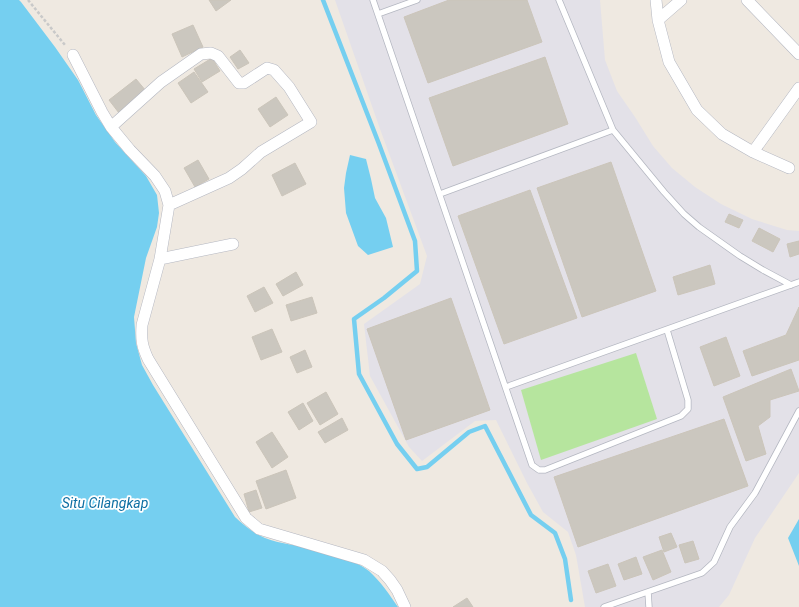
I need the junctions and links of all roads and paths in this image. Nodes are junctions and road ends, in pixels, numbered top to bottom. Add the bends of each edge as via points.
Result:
1 (28, 0) edge
2 (373, 0) edge
3 (417, 0) edge
4 (559, 0) edge
5 (656, 0) edge
6 (681, 0) edge
7 (747, 0) edge
8 (378, 14) junction
9 (658, 20) junction
10 (799, 54) edge
11 (73, 55) joint
12 (799, 88) edge
13 (111, 127) junction
14 (613, 130) junction
15 (753, 152) junction
16 (789, 168) dead end
17 (440, 194) junction
18 (169, 205) junction
19 (233, 244) dead end
20 (160, 258) junction
21 (799, 282) edge
22 (791, 285) junction
23 (667, 330) junction
24 (506, 387) junction
25 (799, 410) edge
26 (648, 592) junction
27 (405, 607) edge
28 (604, 607) edge
29 (649, 607) edge

1 - 11 path
2 - 8 lane
3 - 8 lane
4 - 14 lane
5 - 9 street
6 - 9 street
7 - 10 street
8 - 17 lane
9 - 15 street via 668,62 697,110 722,134
11 - 13 street
12 - 15 street
13 - 18 street via 155,176 165,191
13 - 18 street via 160,82 201,54 211,53 218,56 239,83 244,83 267,68 274,70 289,87 311,122 261,152 229,178
14 - 17 lane
14 - 22 lane via 684,214 740,256
15 - 16 street
17 - 24 lane
18 - 20 street
19 - 20 street
20 - 27 street via 142,325 142,347 246,518 259,528 364,560 382,571 390,580
21 - 22 lane
22 - 23 lane
23 - 24 lane
23 - 24 lane via 688,400 688,409 681,416 545,470 539,470 532,465
25 - 26 lane via 755,493 730,527 714,562 702,573
26 - 28 lane
26 - 29 lane

